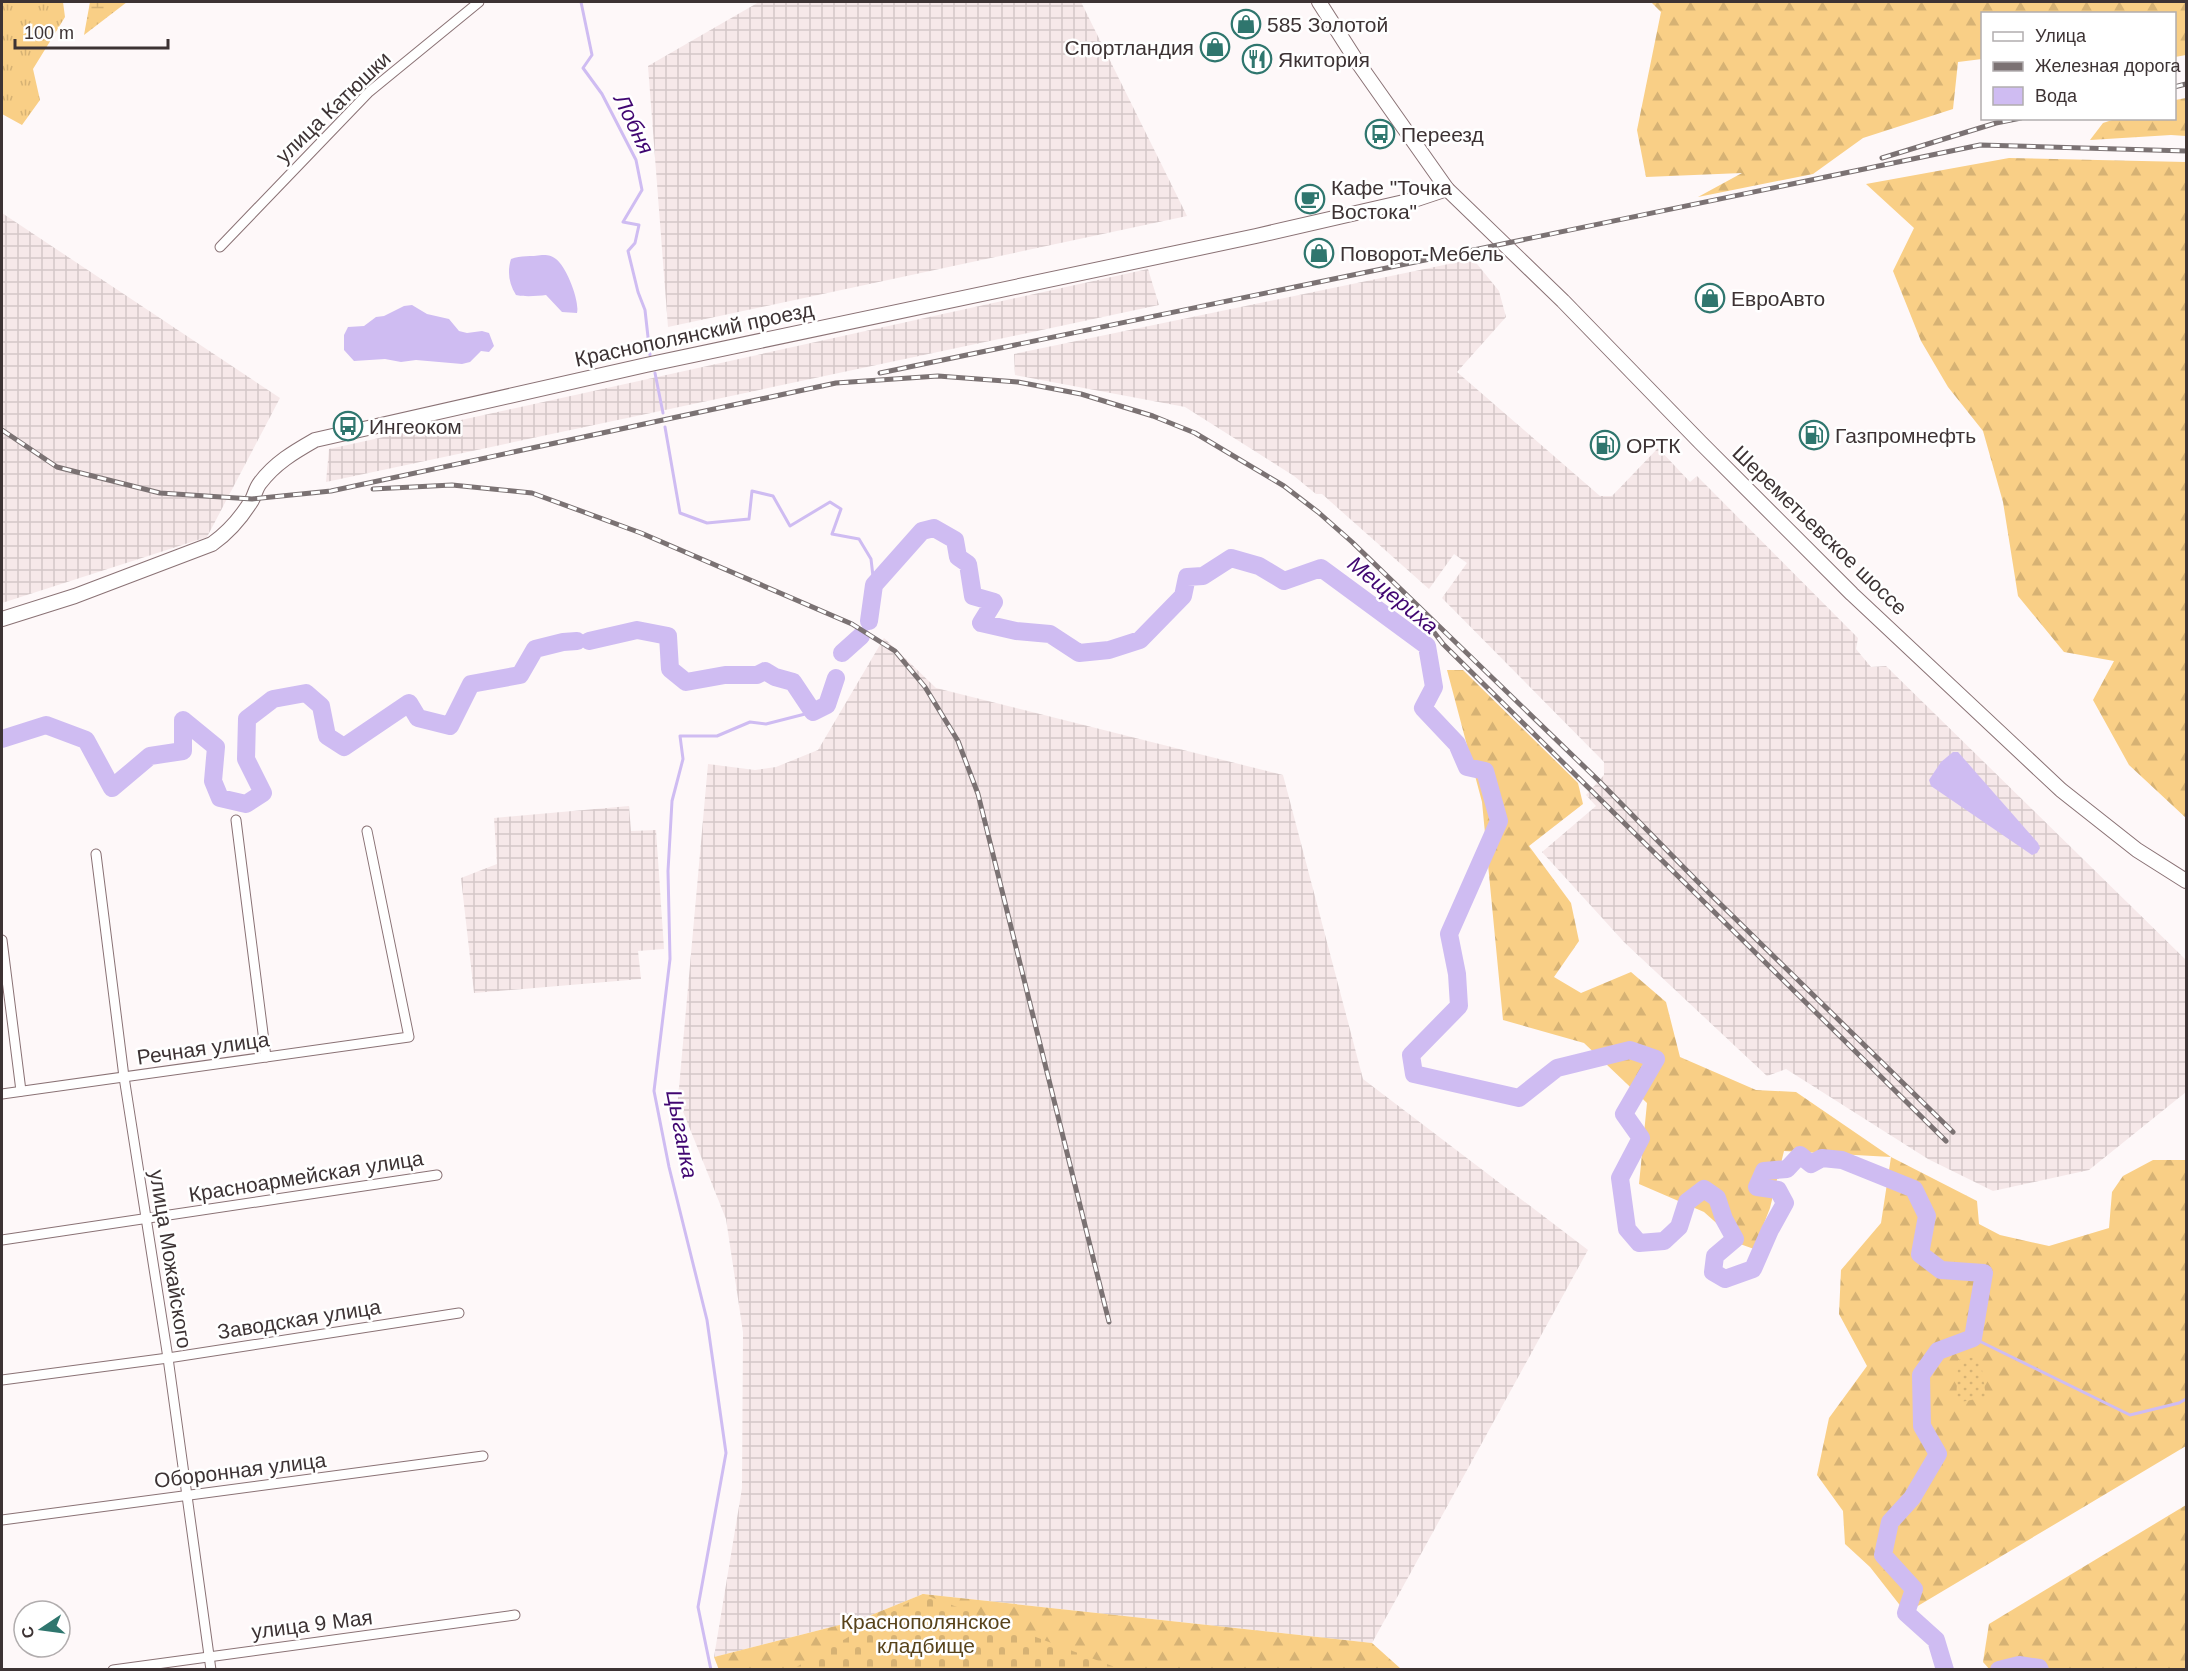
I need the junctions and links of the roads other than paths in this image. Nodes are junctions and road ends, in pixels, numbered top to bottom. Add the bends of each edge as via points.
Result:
1 (479, 2) edge
2 (1319, 2) edge
3 (1447, 189) junction
4 (220, 247) dead end
5 (2, 619) edge
6 (236, 820) dead end
7 (367, 831) dead end
8 (96, 854) dead end
9 (2186, 880) edge
10 (2, 940) edge
11 (266, 1057) junction
12 (124, 1077) junction
13 (21, 1091) junction
14 (2, 1094) edge
15 (437, 1175) dead end
16 (147, 1218) junction
17 (2, 1240) edge
18 (459, 1313) dead end
19 (168, 1358) junction
20 (2, 1380) edge
21 (483, 1456) dead end
22 (187, 1494) junction
23 (2, 1520) edge
24 (515, 1615) dead end
25 (210, 1655) junction
26 (113, 1670) edge
27 (211, 1670) edge

1 - 4 street, улица Катюшки via 369,92
2 - 3 main road, Шереметьевское шоссе
3 - 5 main road, Краснополянский проезд via 1256,236 646,365 315,440 273,468 230,532 212,544
3 - 9 main road, Шереметьевское шоссе via 1852,594 2054,782 2137,849
6 - 11 street
7 - 11 street, Речная улица via 409,1037
8 - 12 street, улица Можайского
10 - 13 street
11 - 12 street, Речная улица
12 - 13 street, Речная улица
12 - 16 street, улица Можайского
13 - 14 street, Речная улица
15 - 16 street, Красноармейская улица
16 - 17 street, Красноармейская улица
16 - 19 street, улица Можайского
18 - 19 street, Заводская улица
19 - 20 street, Заводская улица
19 - 22 street, улица Можайского
21 - 22 street, Оборонная улица
22 - 23 street, Оборонная улица
22 - 25 street, улица Можайского
24 - 25 street, улица 9 Мая
25 - 26 street, улица 9 Мая
25 - 27 street, улица Можайского

